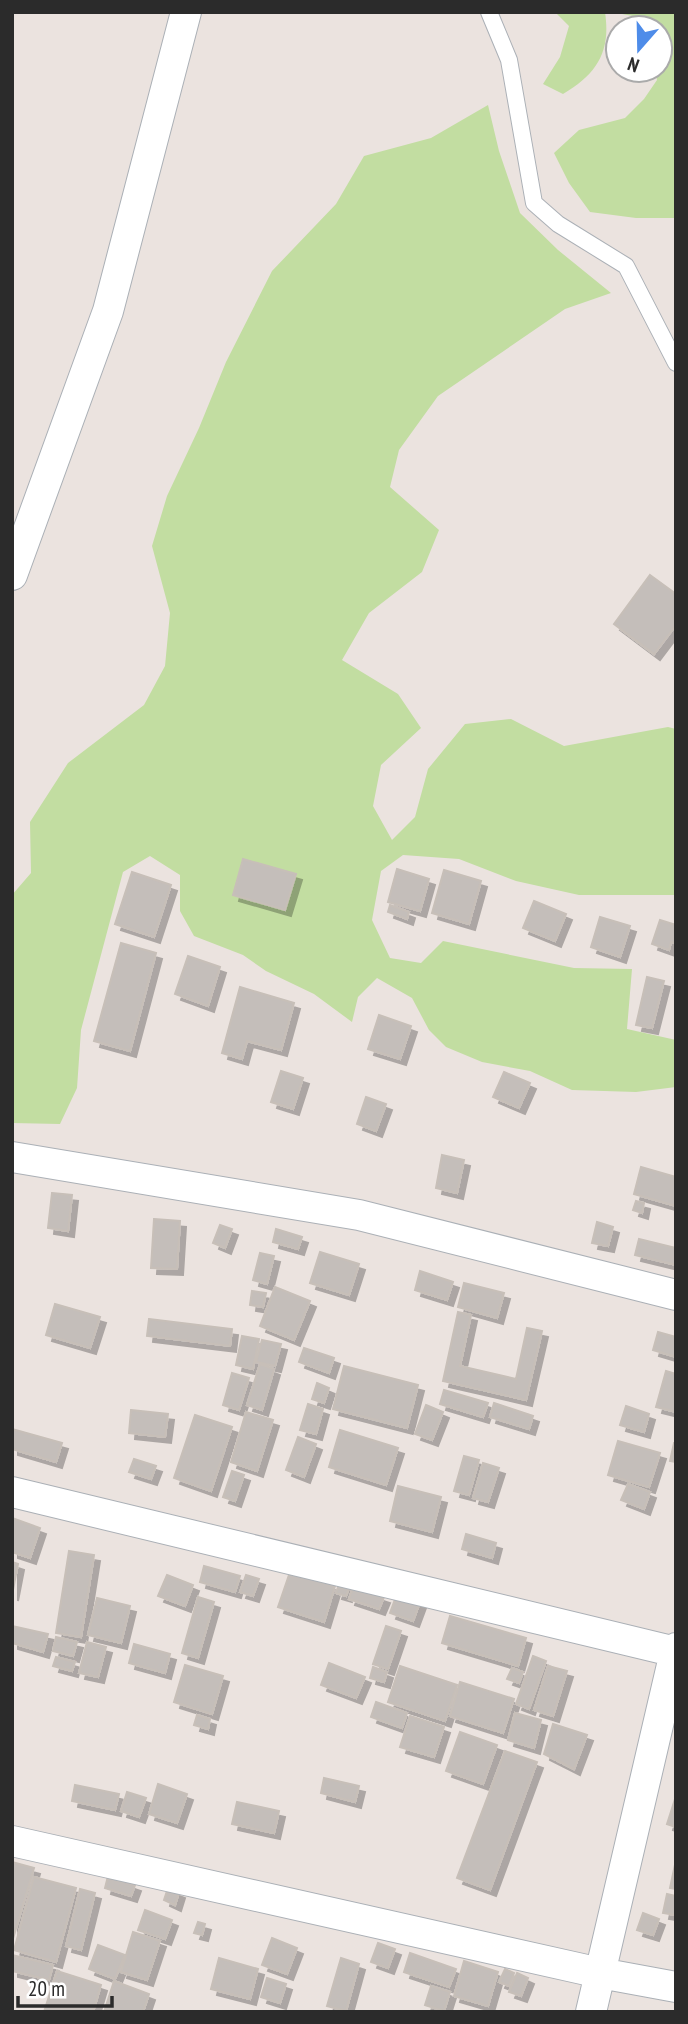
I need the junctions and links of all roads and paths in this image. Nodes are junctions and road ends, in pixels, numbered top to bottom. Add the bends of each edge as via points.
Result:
1 (186, 12) edge
2 (489, 12) edge
3 (676, 363) edge
4 (12, 575) edge
5 (12, 1157) edge
6 (676, 1295) edge
7 (12, 1492) edge
8 (675, 1650) edge
9 (12, 1841) edge
10 (600, 1973) junction
11 (676, 1987) edge
12 (591, 2012) edge

1 - 4 street via 108,311
2 - 3 lane via 509,60 534,203 558,224 626,266
5 - 6 street via 359,1215
7 - 8 street
8 - 10 street
9 - 10 street
10 - 11 street
10 - 12 street

